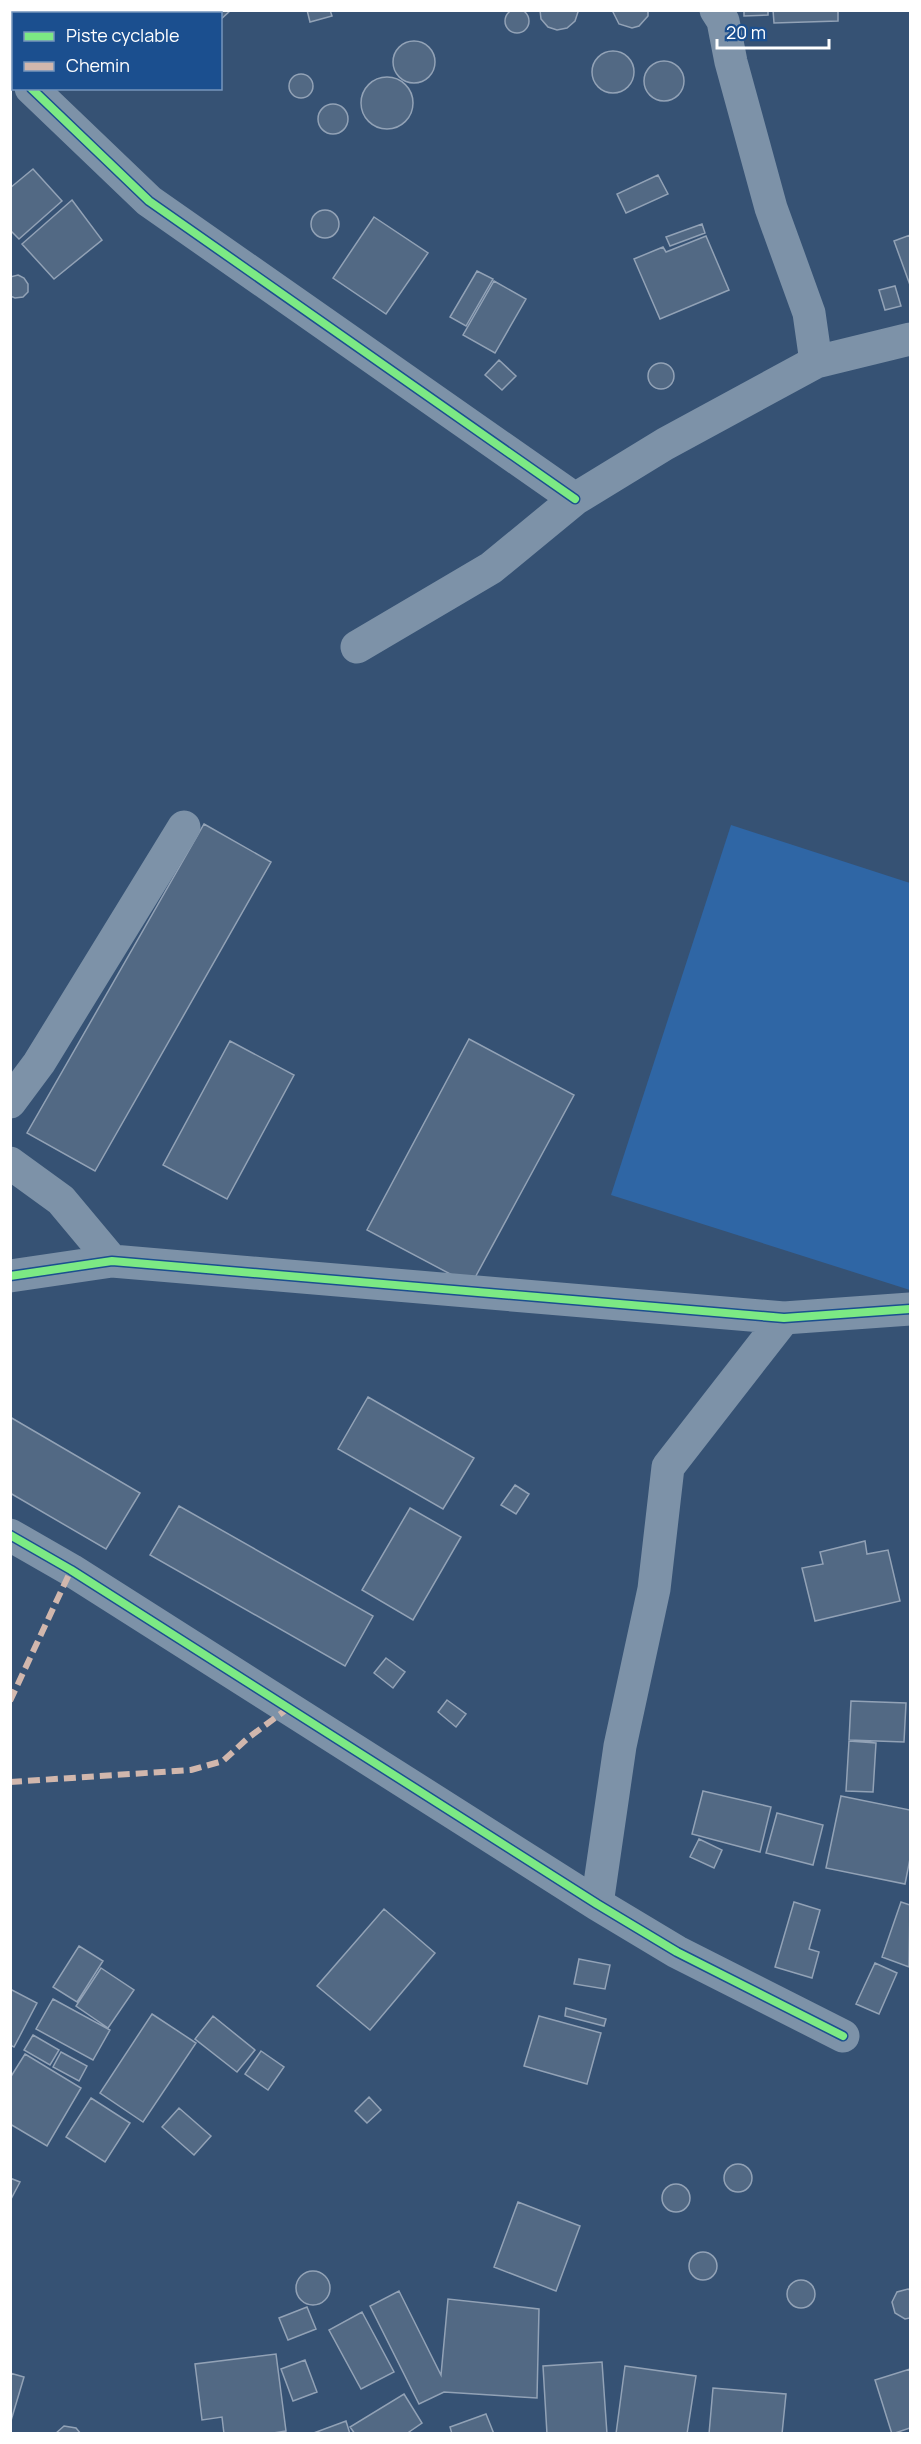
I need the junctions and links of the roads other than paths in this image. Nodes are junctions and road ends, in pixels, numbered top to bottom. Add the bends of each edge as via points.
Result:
1 (716, 10) edge
2 (33, 90) edge
3 (910, 339) edge
4 (816, 362) junction
5 (576, 499) junction
6 (357, 647) dead end
7 (184, 827) dead end
8 (10, 1102) edge
9 (10, 1163) edge
10 (112, 1261) junction
11 (10, 1276) edge
12 (910, 1309) edge
13 (784, 1318) junction
14 (10, 1535) edge
15 (597, 1904) junction
16 (843, 2036) dead end

1 - 4 street via 723,21 771,208 809,313
2 - 5 street via 149,201
3 - 4 street
4 - 5 street via 664,444
5 - 6 street via 491,568
7 - 8 street via 39,1063
9 - 10 street via 61,1200
10 - 11 street
10 - 13 street
12 - 13 street
13 - 15 street via 668,1467 654,1589 620,1746
14 - 15 street
15 - 16 street via 677,1952

